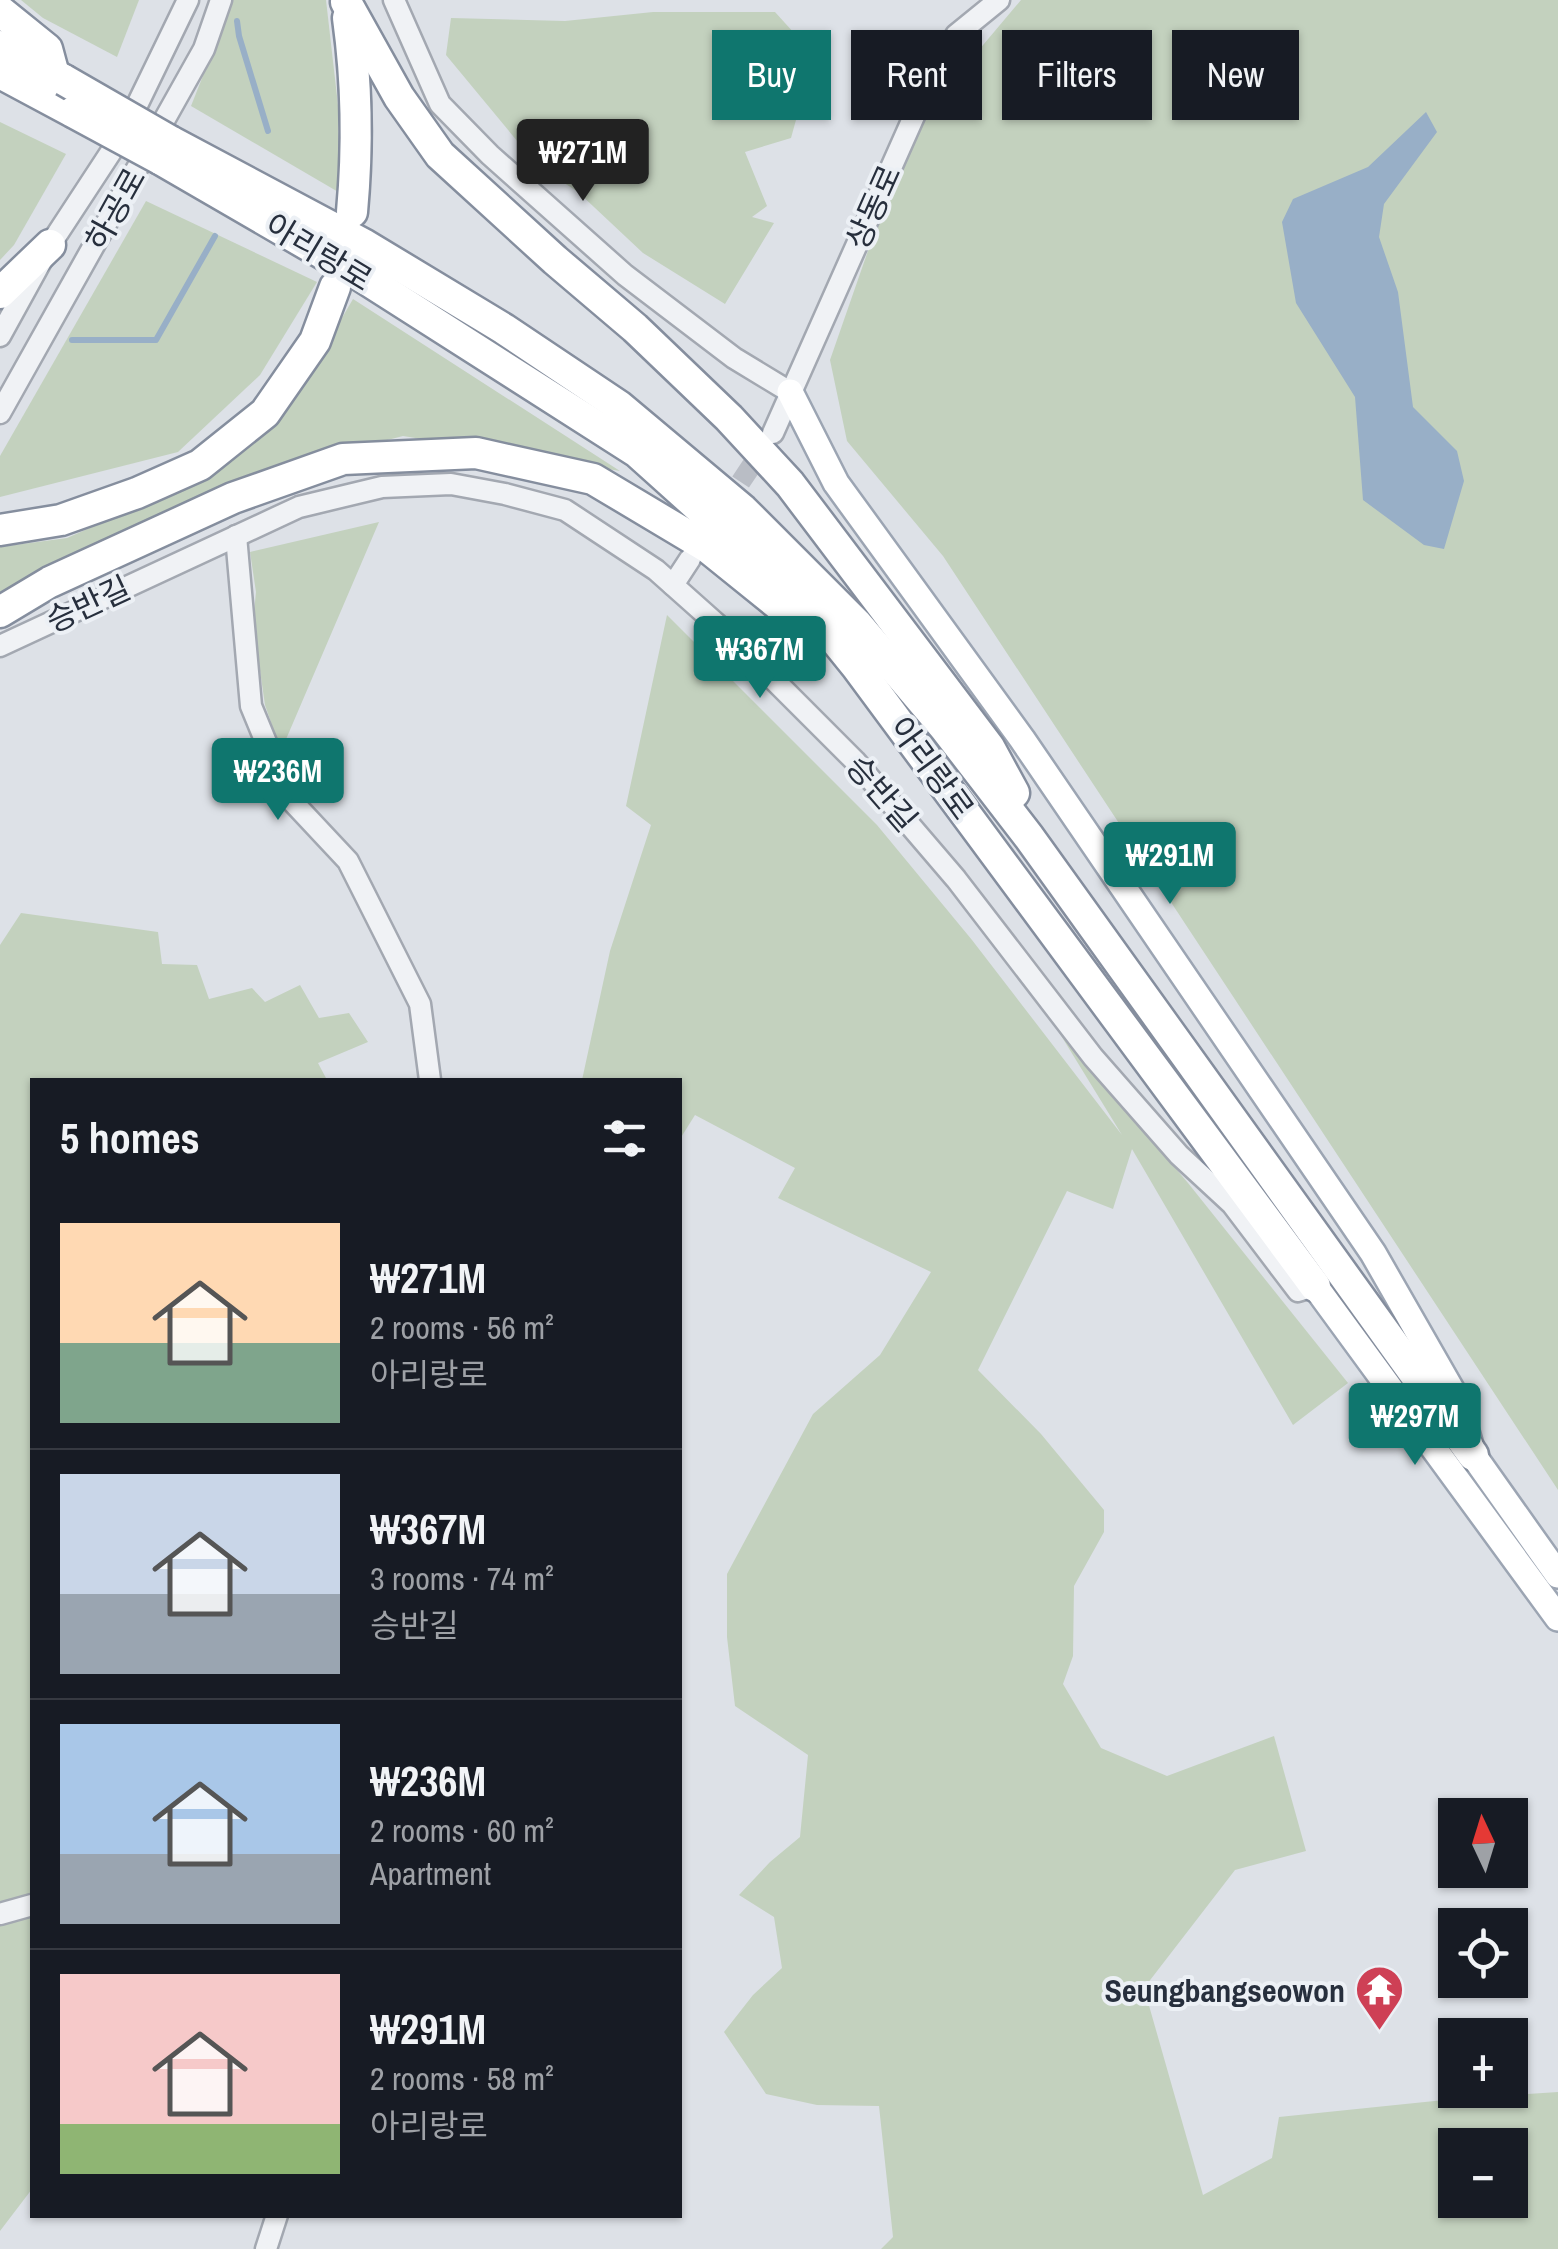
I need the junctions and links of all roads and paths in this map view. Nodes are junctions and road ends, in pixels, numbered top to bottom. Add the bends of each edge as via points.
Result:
1 (188, 0) edge
2 (220, 0) edge
3 (394, 0) edge
4 (999, 0) edge
5 (346, 1) edge
6 (0, 11) edge
7 (0, 46) edge
8 (0, 72) edge
9 (61, 92) junction
10 (0, 94) edge
11 (165, 150) junction
12 (352, 212) dead end
13 (50, 245) junction
14 (335, 288) dead end
15 (0, 293) edge
16 (0, 336) edge
17 (790, 392) junction
18 (0, 413) edge
19 (773, 433) tunnel mouth
20 (0, 530) edge
21 (236, 536) junction
22 (690, 559) dead end
23 (673, 585) junction
24 (0, 612) edge
25 (0, 646) edge
26 (841, 646) junction
27 (1029, 837) junction
28 (430, 1078) edge
29 (1315, 1286) junction
30 (1473, 1455) junction
31 (1558, 1575) edge
32 (1558, 1618) edge
33 (30, 1906) edge
34 (0, 1914) edge
35 (277, 2218) edge
36 (266, 2249) edge

1 - 13 street, 하공로 via 124,132
2 - 18 street, 하공로 via 204,49
3 - 17 street via 440,104 490,155 625,276
4 - 17 street, 상동로 via 956,35 927,87
5 - 12 highway via 357,80
5 - 27 highway via 440,155 635,328 790,484 989,748 1019,802
6 - 9 highway via 47,49
7 - 9 highway, 아리랑로
8 - 9 highway, 아리랑로
9 - 10 highway
9 - 11 highway, 아리랑로, bridge
11 - 26 highway, 아리랑로 via 637,452 806,604
11 - 27 highway, 아리랑로 via 366,246 619,406 743,510 856,623
13 - 15 highway
13 - 16 street, 하공로
14 - 20 highway via 315,341 265,412 200,465 61,520
17 - 19 street, 상동로
17 - 30 main road via 836,483 1022,738 1373,1253 1456,1398
21 - 23 street, 승반길 via 299,508 382,488 451,484 565,510
21 - 25 street, 승반길
21 - 28 street via 251,706 289,798 348,860 420,1004
22 - 23 street
23 - 29 street, 승반길 via 855,761 1117,1085 1232,1204 1298,1291
24 - 26 highway via 233,498 343,459 476,453 593,479 707,546
26 - 29 highway, 아리랑로
27 - 30 highway, 아리랑로
29 - 32 main road, 아리랑로
30 - 31 main road, 아리랑로
33 - 34 street
35 - 36 street

